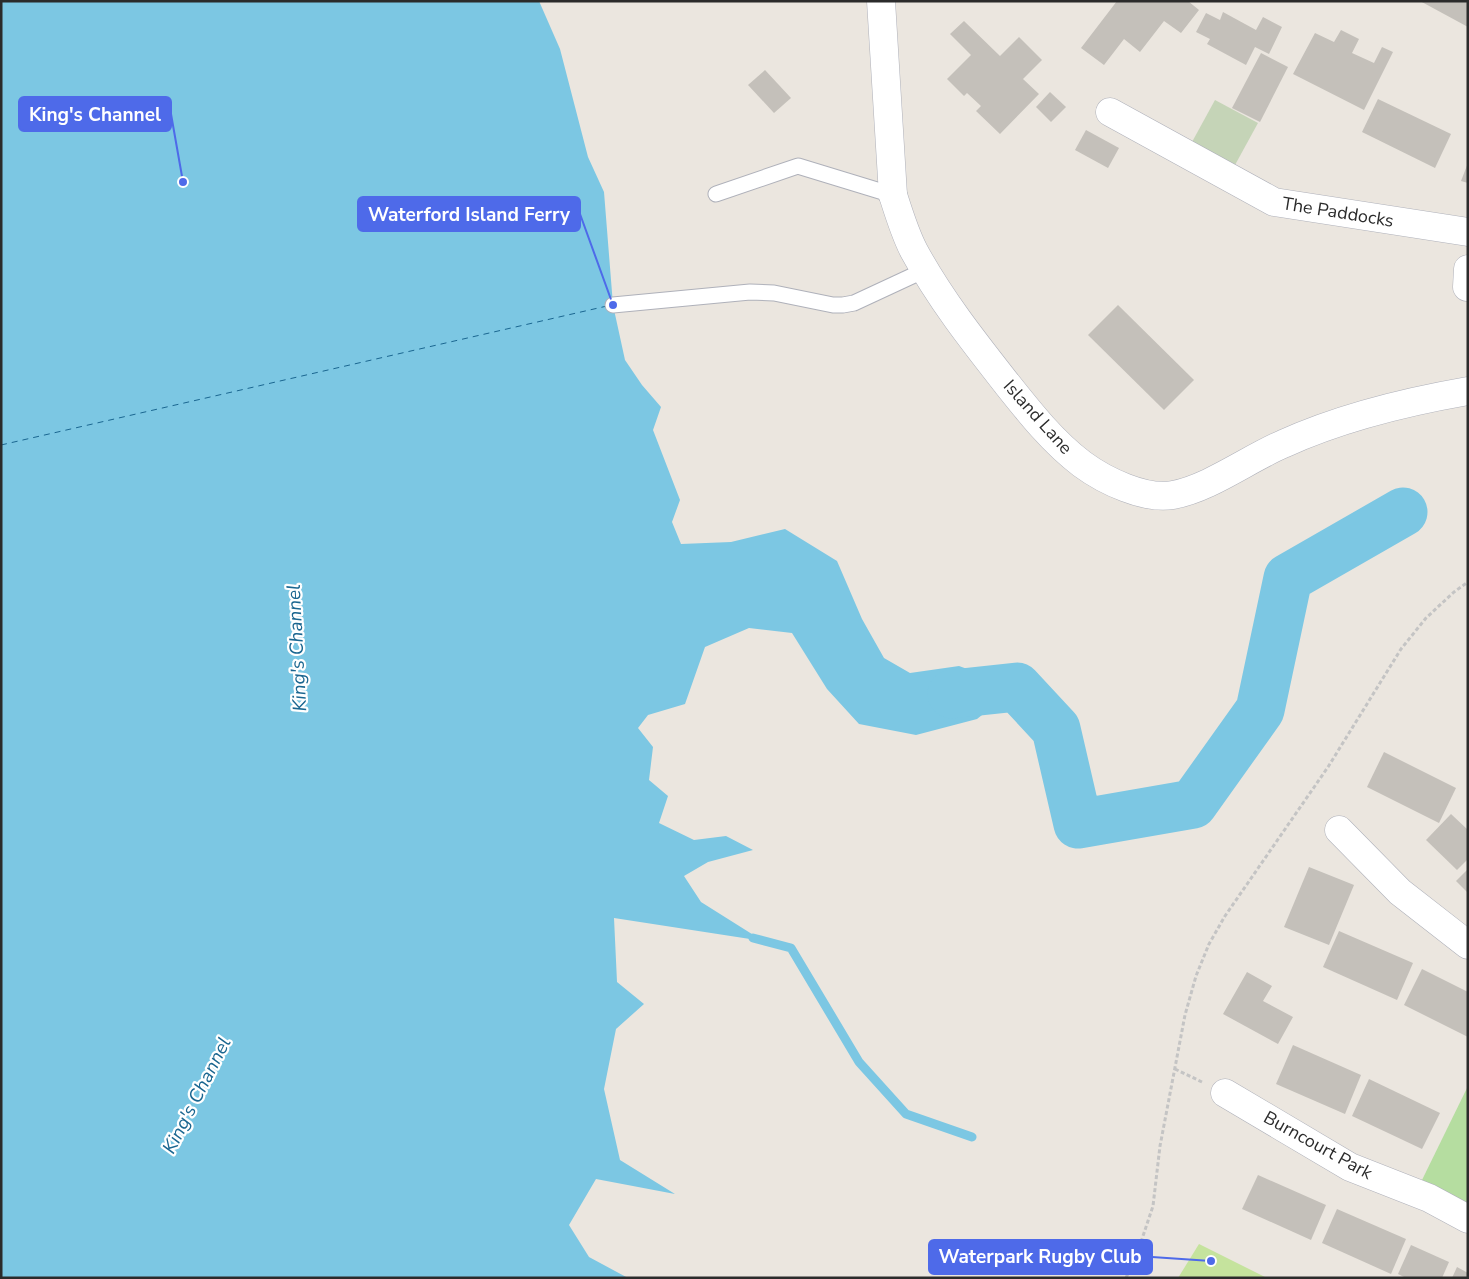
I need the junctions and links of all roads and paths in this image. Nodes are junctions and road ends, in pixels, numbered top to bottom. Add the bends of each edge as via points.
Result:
1 (881, 1) edge
2 (1110, 112) dead end
3 (716, 194) dead end
4 (893, 195) junction
5 (1468, 232) edge
6 (1468, 269) edge
7 (925, 270) junction
8 (1468, 287) edge
9 (613, 305) dead end
10 (1468, 390) edge
11 (1468, 582) edge
12 (1339, 830) dead end
13 (1468, 945) edge
14 (1225, 1093) dead end
15 (1468, 1219) edge
16 (1126, 1278) edge

1 - 4 street, Island Lane
2 - 5 street, The Paddocks via 1274,202
3 - 4 lane via 798,166
4 - 7 street, Island Lane via 905,232
6 - 8 street
7 - 9 lane via 843,305 774,292
7 - 10 street, Island Lane via 979,349 1059,444 1083,465 1108,480 1152,495 1192,490 1282,444 1328,426 1378,410
11 - 16 path via 1426,618 1401,649 1328,767 1209,944 1185,1015 1160,1146 1153,1206
12 - 13 street via 1400,892
14 - 15 street, Burncourt Park via 1350,1167 1429,1198

